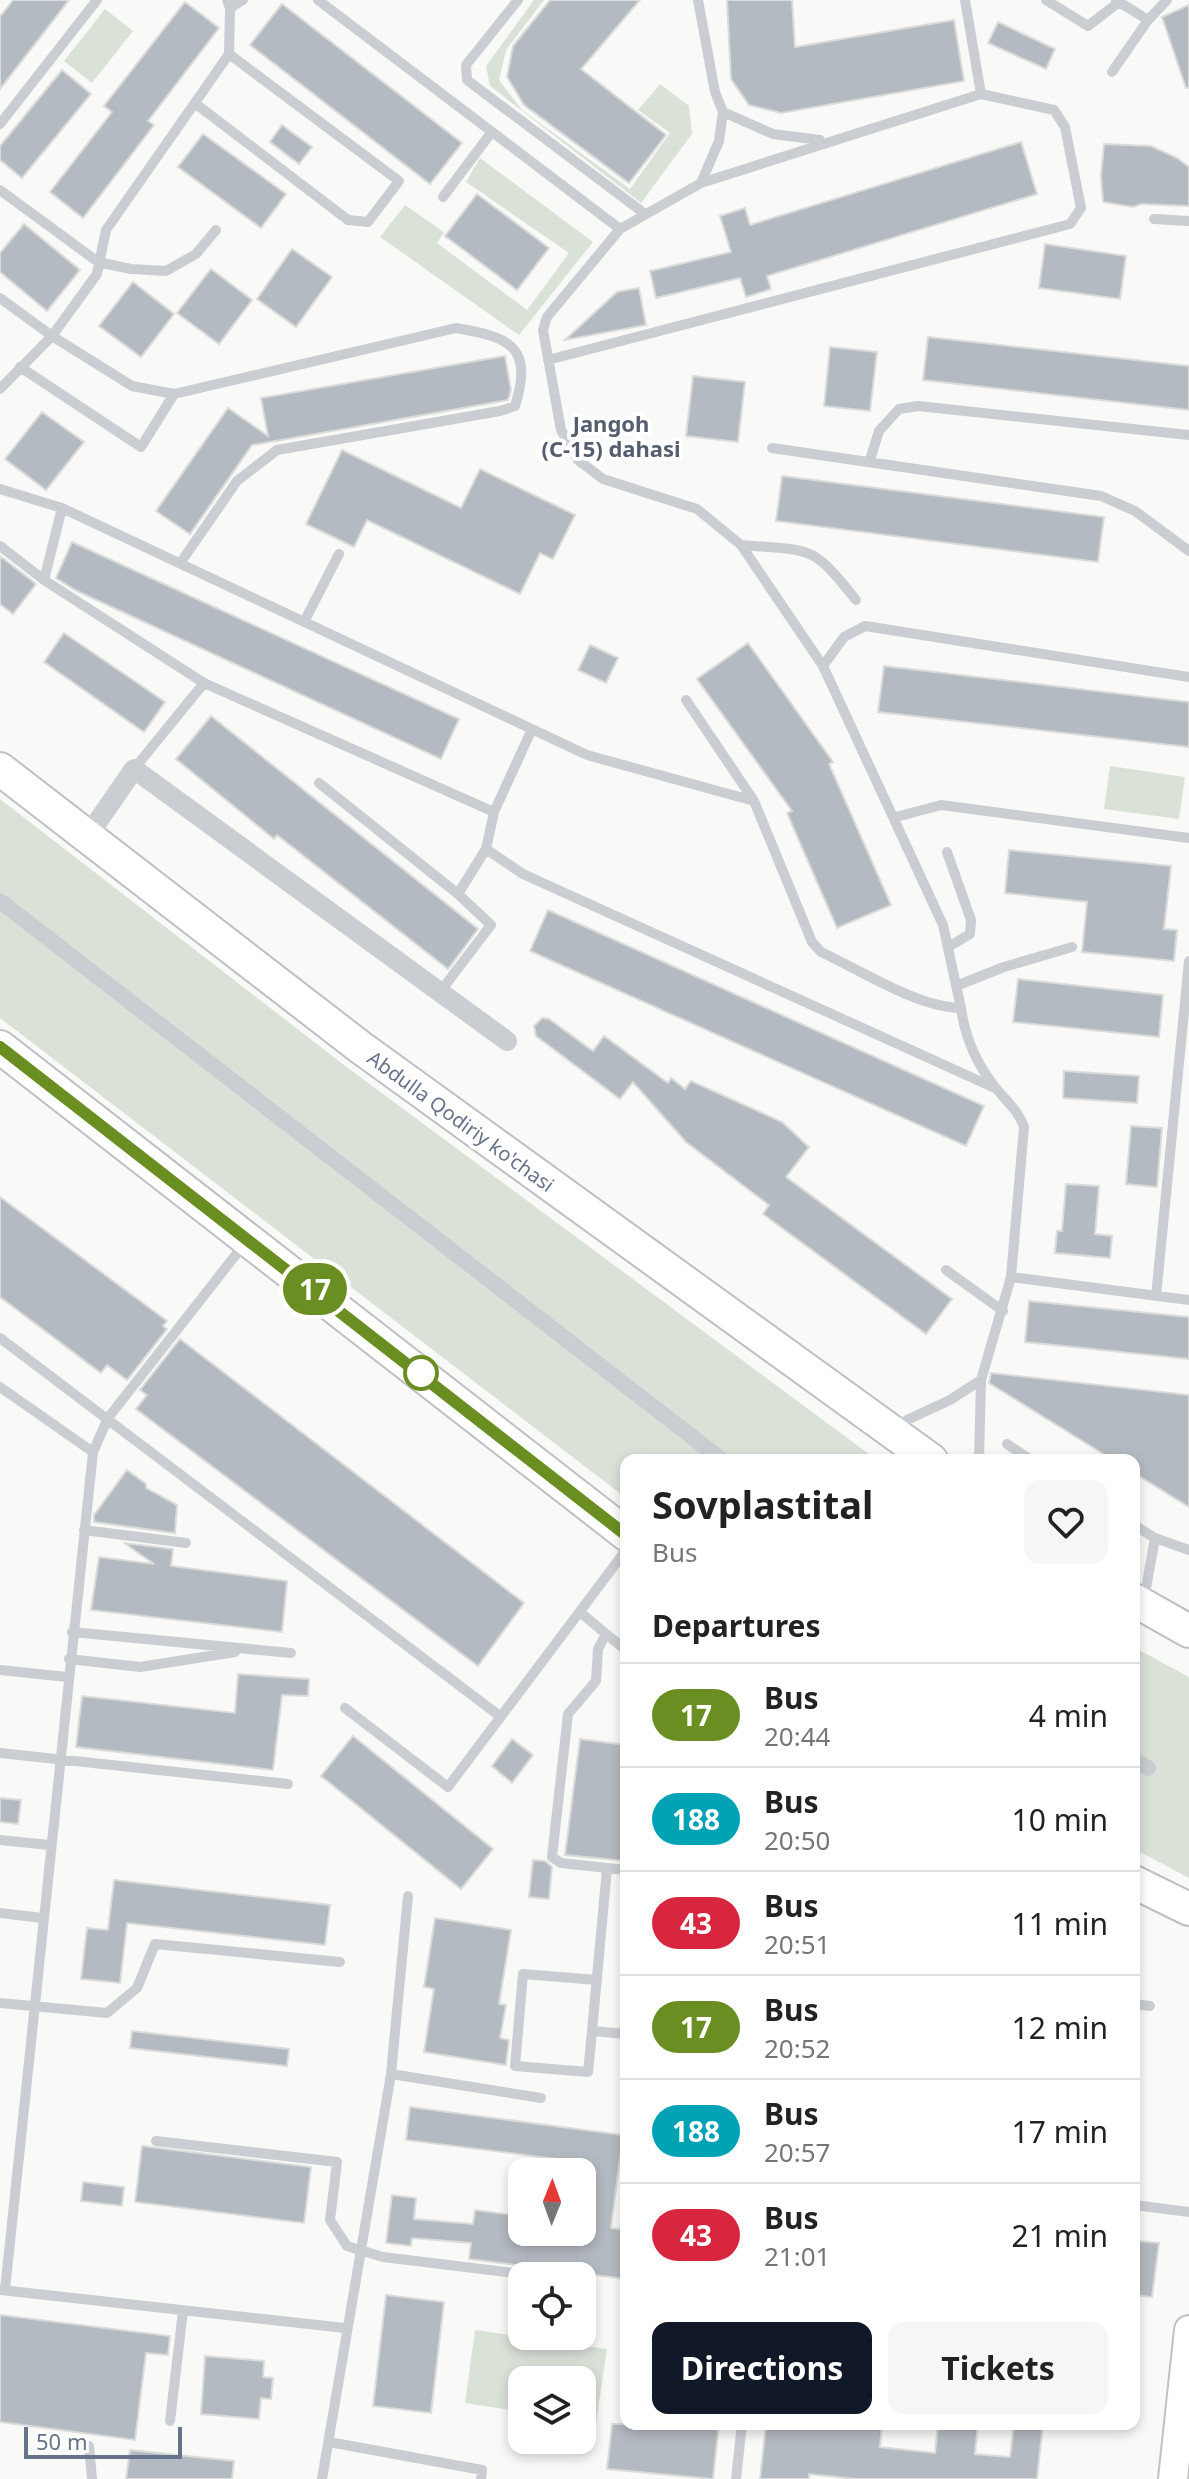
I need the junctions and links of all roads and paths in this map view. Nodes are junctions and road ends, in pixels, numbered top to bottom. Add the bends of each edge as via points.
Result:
1 (97, 0) edge
2 (243, 0) edge
3 (318, 0) edge
4 (518, 0) edge
5 (698, 0) edge
6 (965, 0) edge
7 (1046, 0) edge
8 (1167, 0) edge
9 (1117, 1) edge
10 (228, 4) edge
11 (1148, 20) junction
12 (229, 54) junction
13 (1112, 72) dead end
14 (981, 94) junction
15 (196, 104) junction
16 (723, 112) junction
17 (0, 124) edge
18 (491, 133) junction
19 (831, 140) junction
20 (701, 183) junction
21 (0, 190) edge
22 (443, 197) dead end
23 (645, 214) junction
24 (1154, 219) dead end
25 (1189, 221) edge
26 (620, 229) junction
27 (216, 230) dead end
28 (98, 262) junction
29 (0, 298) edge
30 (52, 336) junction
31 (548, 360) junction
32 (20, 367) junction
33 (0, 389) edge
34 (174, 394) junction
35 (1189, 435) edge
36 (772, 448) dead end
37 (870, 460) junction
38 (0, 489) edge
39 (62, 508) junction
40 (741, 545) junction
41 (0, 546) edge
42 (1189, 551) edge
43 (339, 554) dead end
44 (181, 562) junction
45 (44, 580) junction
46 (856, 600) dead end
47 (305, 620) junction
48 (823, 666) junction
49 (1189, 677) edge
50 (204, 683) junction
51 (686, 700) dead end
52 (532, 729) junction
53 (0, 769) edge
54 (134, 769) junction
55 (319, 783) dead end
56 (754, 801) junction
57 (494, 812) junction
58 (896, 817) junction
59 (87, 837) junction
60 (1189, 838) edge
61 (486, 849) junction
62 (947, 852) dead end
63 (458, 894) junction
64 (0, 901) edge
65 (950, 946) junction
66 (1072, 947) dead end
67 (1189, 961) edge
68 (956, 986) junction
69 (440, 992) junction
70 (961, 1008) junction
71 (507, 1041) dead end
72 (0, 1047) edge
73 (997, 1089) junction
74 (249, 1238) junction
75 (946, 1270) dead end
76 (1011, 1277) junction
77 (1156, 1296) junction
78 (1189, 1300) edge
79 (1003, 1311) junction
80 (0, 1338) edge
81 (981, 1380) junction
82 (0, 1387) edge
83 (108, 1418) junction
84 (888, 1429) junction
85 (1007, 1444) dead end
86 (93, 1452) junction
87 (714, 1454) edge
88 (923, 1454) edge
89 (979, 1454) edge
90 (1022, 1454) edge
91 (620, 1529) edge
92 (1140, 1529) edge
93 (84, 1530) junction
94 (1155, 1538) junction
95 (186, 1543) dead end
96 (1189, 1550) edge
97 (620, 1558) edge
98 (1140, 1599) edge
99 (1140, 1604) edge
100 (580, 1612) junction
101 (1189, 1631) edge
102 (72, 1632) junction
103 (606, 1634) junction
104 (620, 1645) edge
105 (253, 1650) junction
106 (291, 1653) dead end
107 (69, 1659) junction
108 (0, 1670) edge
109 (67, 1677) junction
110 (345, 1708) dead end
111 (501, 1717) junction
112 (0, 1753) edge
113 (59, 1759) junction
114 (288, 1784) dead end
115 (0, 1840) edge
116 (49, 1845) junction
117 (607, 1869) junction
118 (620, 1870) edge
119 (1140, 1885) edge
120 (408, 1896) dead end
121 (1189, 1909) edge
122 (0, 1913) edge
123 (42, 1918) junction
124 (340, 1962) dead end
125 (597, 1980) junction
126 (0, 2003) edge
127 (1140, 2005) edge
128 (33, 2006) junction
129 (1150, 2006) dead end
130 (592, 2031) junction
131 (620, 2033) edge
132 (391, 2074) junction
133 (541, 2098) dead end
134 (156, 2141) dead end
135 (1140, 2206) edge
136 (1189, 2212) edge
137 (362, 2253) junction
138 (508, 2272) edge
139 (2, 2290) edge
140 (183, 2311) junction
141 (345, 2328) junction
142 (1189, 2330) edge
143 (1184, 2418) edge
144 (170, 2421) dead end
145 (741, 2430) edge
146 (329, 2442) junction
147 (89, 2446) dead end
148 (92, 2479) edge
149 (322, 2479) edge
150 (481, 2479) edge
151 (736, 2479) edge
152 (1173, 2479) edge

1 - 17 lane
2 - 10 lane
3 - 18 lane
4 - 23 lane via 466,65 467,80
5 - 16 lane
6 - 14 lane
7 - 9 lane via 1088,26
8 - 11 lane
9 - 11 lane
10 - 12 lane
11 - 13 lane
12 - 15 lane
12 - 15 lane via 399,181 368,222 348,220
14 - 19 lane
14 - 31 lane via 1054,110 1065,127 1081,208 1070,224
15 - 28 lane via 106,230
16 - 19 lane via 773,134
16 - 20 lane via 719,141
18 - 22 lane
18 - 26 lane
19 - 20 lane
20 - 23 lane
21 - 28 lane
23 - 26 lane
24 - 25 lane
26 - 31 lane via 547,317 543,330
27 - 28 lane via 196,254 166,271
28 - 30 lane via 97,274
29 - 30 lane
30 - 32 lane
30 - 34 lane via 132,386
31 - 40 lane via 561,430 578,460 603,479 697,509
32 - 33 lane
32 - 34 lane via 141,447
34 - 44 lane via 456,328 500,335 521,358 522,385 515,406 277,450 237,481
35 - 37 lane via 918,406 899,409 879,431
36 - 37 lane
37 - 42 lane via 1101,496 1135,511
38 - 39 lane
39 - 44 lane
39 - 45 lane
40 - 46 lane via 808,551 822,559
40 - 48 lane
41 - 45 lane
43 - 47 lane
44 - 47 lane
45 - 50 lane
47 - 52 lane
48 - 49 lane via 844,637 865,626
48 - 58 lane
50 - 54 lane
50 - 57 lane
51 - 56 lane
52 - 56 lane via 587,755
52 - 57 lane
53 - 59 main road, Abdulla Qodiriy ko'chasi
54 - 59 street
54 - 69 street
55 - 63 lane
56 - 70 lane via 812,942 821,952 922,1000
57 - 61 lane
58 - 60 lane via 941,805
58 - 65 lane
59 - 84 main road, Abdulla Qodiriy ko'chasi via 372,1057
61 - 63 lane
61 - 73 lane via 523,874
62 - 65 lane via 971,920 970,934
63 - 69 lane via 491,925
64 - 87 street
65 - 68 lane
66 - 68 lane
67 - 77 lane
68 - 70 lane
69 - 71 street
70 - 73 lane via 976,1061
72 - 74 main road
73 - 76 lane via 1019,1113 1024,1127
74 - 83 lane
74 - 91 main road
75 - 79 lane
76 - 77 lane
76 - 79 lane
77 - 78 lane
79 - 81 lane
80 - 83 lane
81 - 84 lane
81 - 89 lane
82 - 86 lane
83 - 86 lane
83 - 111 lane
84 - 88 main road, Abdulla Qodiriy ko'chasi
85 - 90 lane
86 - 93 lane
92 - 94 lane
93 - 95 lane
93 - 102 lane
94 - 96 lane
94 - 98 lane
97 - 100 lane
99 - 101 main road
100 - 103 lane
100 - 111 lane
102 - 105 lane
102 - 107 lane
103 - 104 lane
103 - 117 lane via 598,1649 596,1681 578,1698 565,1728 552,1857
105 - 106 lane
105 - 107 lane via 140,1667
107 - 109 lane
108 - 109 lane
109 - 113 lane
110 - 111 lane via 448,1787
112 - 113 lane
113 - 114 lane
113 - 116 lane
115 - 116 lane
116 - 123 lane
117 - 118 lane
117 - 125 lane
119 - 121 main road
120 - 132 lane
122 - 123 lane
123 - 128 lane
124 - 128 lane via 155,1944 137,1988 107,2013
125 - 130 lane
125 - 130 lane via 523,1974 515,2066 588,2072
126 - 128 lane
127 - 129 lane
128 - 139 lane
130 - 131 lane
132 - 133 lane
132 - 137 lane
134 - 137 lane via 337,2162 330,2220 347,2246
135 - 136 lane
137 - 138 lane
137 - 141 lane
139 - 140 lane
140 - 141 lane
140 - 144 lane
141 - 146 lane
142 - 143 main road
143 - 152 main road
145 - 151 lane
146 - 149 lane
146 - 150 lane via 482,2470
147 - 148 lane

